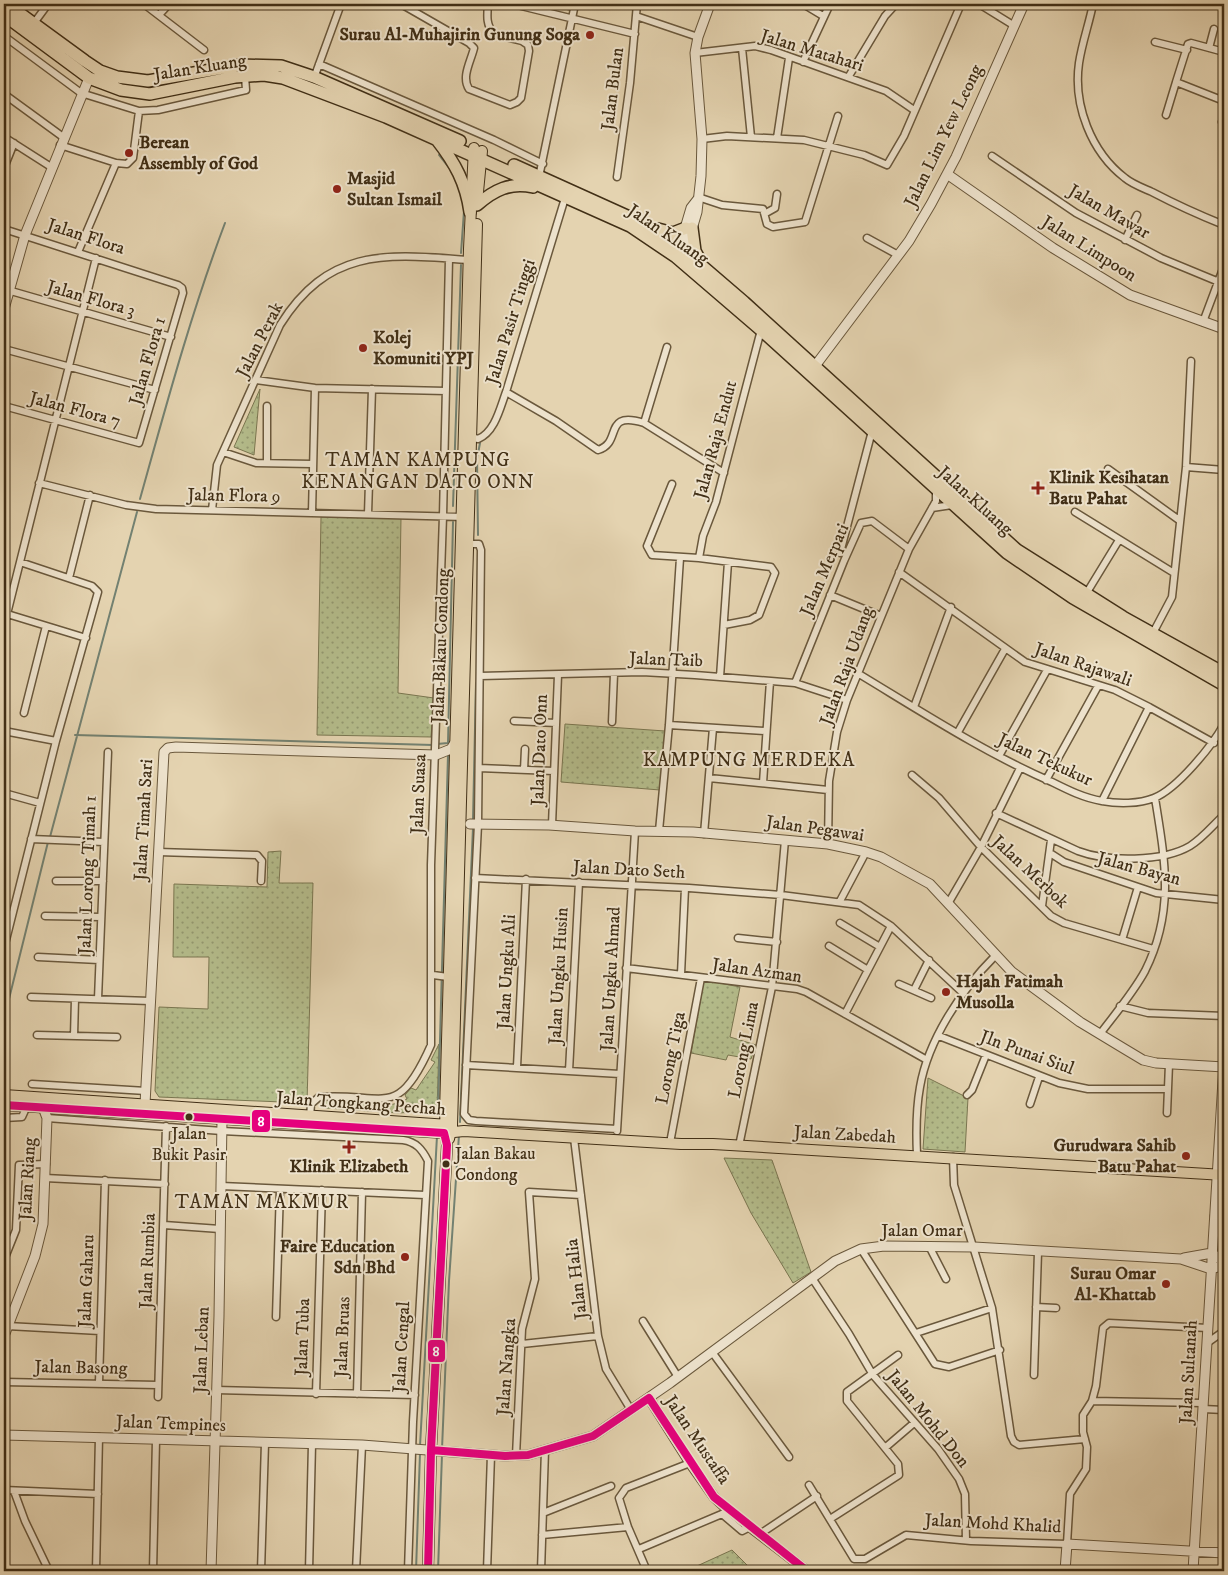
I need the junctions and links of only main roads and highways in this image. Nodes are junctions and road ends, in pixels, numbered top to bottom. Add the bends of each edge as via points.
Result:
1 (7, 4) edge
2 (4, 15) edge
3 (313, 82) junction
4 (436, 140) junction
5 (477, 153) junction
6 (550, 191) junction
7 (474, 209) junction
8 (638, 221) junction
9 (681, 255) junction
10 (707, 271) junction
11 (813, 369) junction
12 (465, 516) junction
13 (1153, 633) junction
14 (1179, 659) junction
15 (1224, 674) edge
16 (1224, 685) edge
17 (5, 1100) edge
18 (145, 1104) junction
19 (186, 1109) junction
20 (118, 1112) junction
21 (445, 1113) junction
22 (168, 1121) junction
23 (391, 1122) junction
24 (222, 1125) junction
25 (448, 1129) junction
26 (464, 1131) joint
27 (1221, 1175) edge
28 (428, 1571) edge

1 - 3 highway, Jalan Kluang via 100,71 135,81 161,80 240,65 281,66
2 - 3 highway, Jalan Kluang via 89,78 121,90 150,94 245,76
3 - 4 highway, Jalan Kluang
3 - 5 highway, Jalan Kluang
4 - 5 highway, Jalan Kluang
4 - 7 highway via 454,163
5 - 6 highway, Jalan Kluang
5 - 7 main road, Jalan Bakau Condong
5 - 8 highway, Jalan Kluang
6 - 7 highway via 526,186 506,187 487,197
6 - 9 highway, Jalan Kluang via 630,226
7 - 12 main road, Jalan Bakau Condong via 472,438
7 - 12 main road, Jalan Bakau Condong via 468,260
8 - 9 highway, Jalan Kluang
8 - 10 highway via 669,233 689,228 695,251
9 - 10 highway, Jalan Kluang
9 - 11 highway, Jalan Kluang via 761,330
10 - 11 highway, Jalan Kluang
11 - 13 highway, Jalan Kluang via 1017,550
11 - 14 highway, Jalan Kluang via 872,431 1008,554 1034,573
12 - 21 main road, Jalan Bakau Condong via 441,976
12 - 25 main road, Jalan Bakau Condong via 468,544 462,803
13 - 14 highway via 1155,640
13 - 15 highway, Jalan Kluang
14 - 16 highway, Jalan Kluang
17 - 18 main road, Jalan Tongkang Pechah via 35,1097
17 - 20 main road, Jalan Tongkang Pechah via 46,1113
18 - 19 main road, Jalan Tongkang Pechah
18 - 20 main road
18 - 22 main road via 148,1108 162,1111
19 - 23 main road, Jalan Tongkang Pechah
19 - 24 main road via 192,1113 218,1115
20 - 22 main road, Jalan Tongkang Pechah
21 - 23 main road via 433,1119
21 - 25 main road, Jalan Bakau Condong
22 - 24 main road, Jalan Tongkang Pechah
23 - 25 main road, Jalan Tongkang Pechah
24 - 25 main road, Jalan Tongkang Pechah
25 - 26 main road, Jalan Tongkang Pechah
25 - 28 main road, Jalan Bakau Condong via 429,1450
26 - 27 main road, Jalan Zabedah

